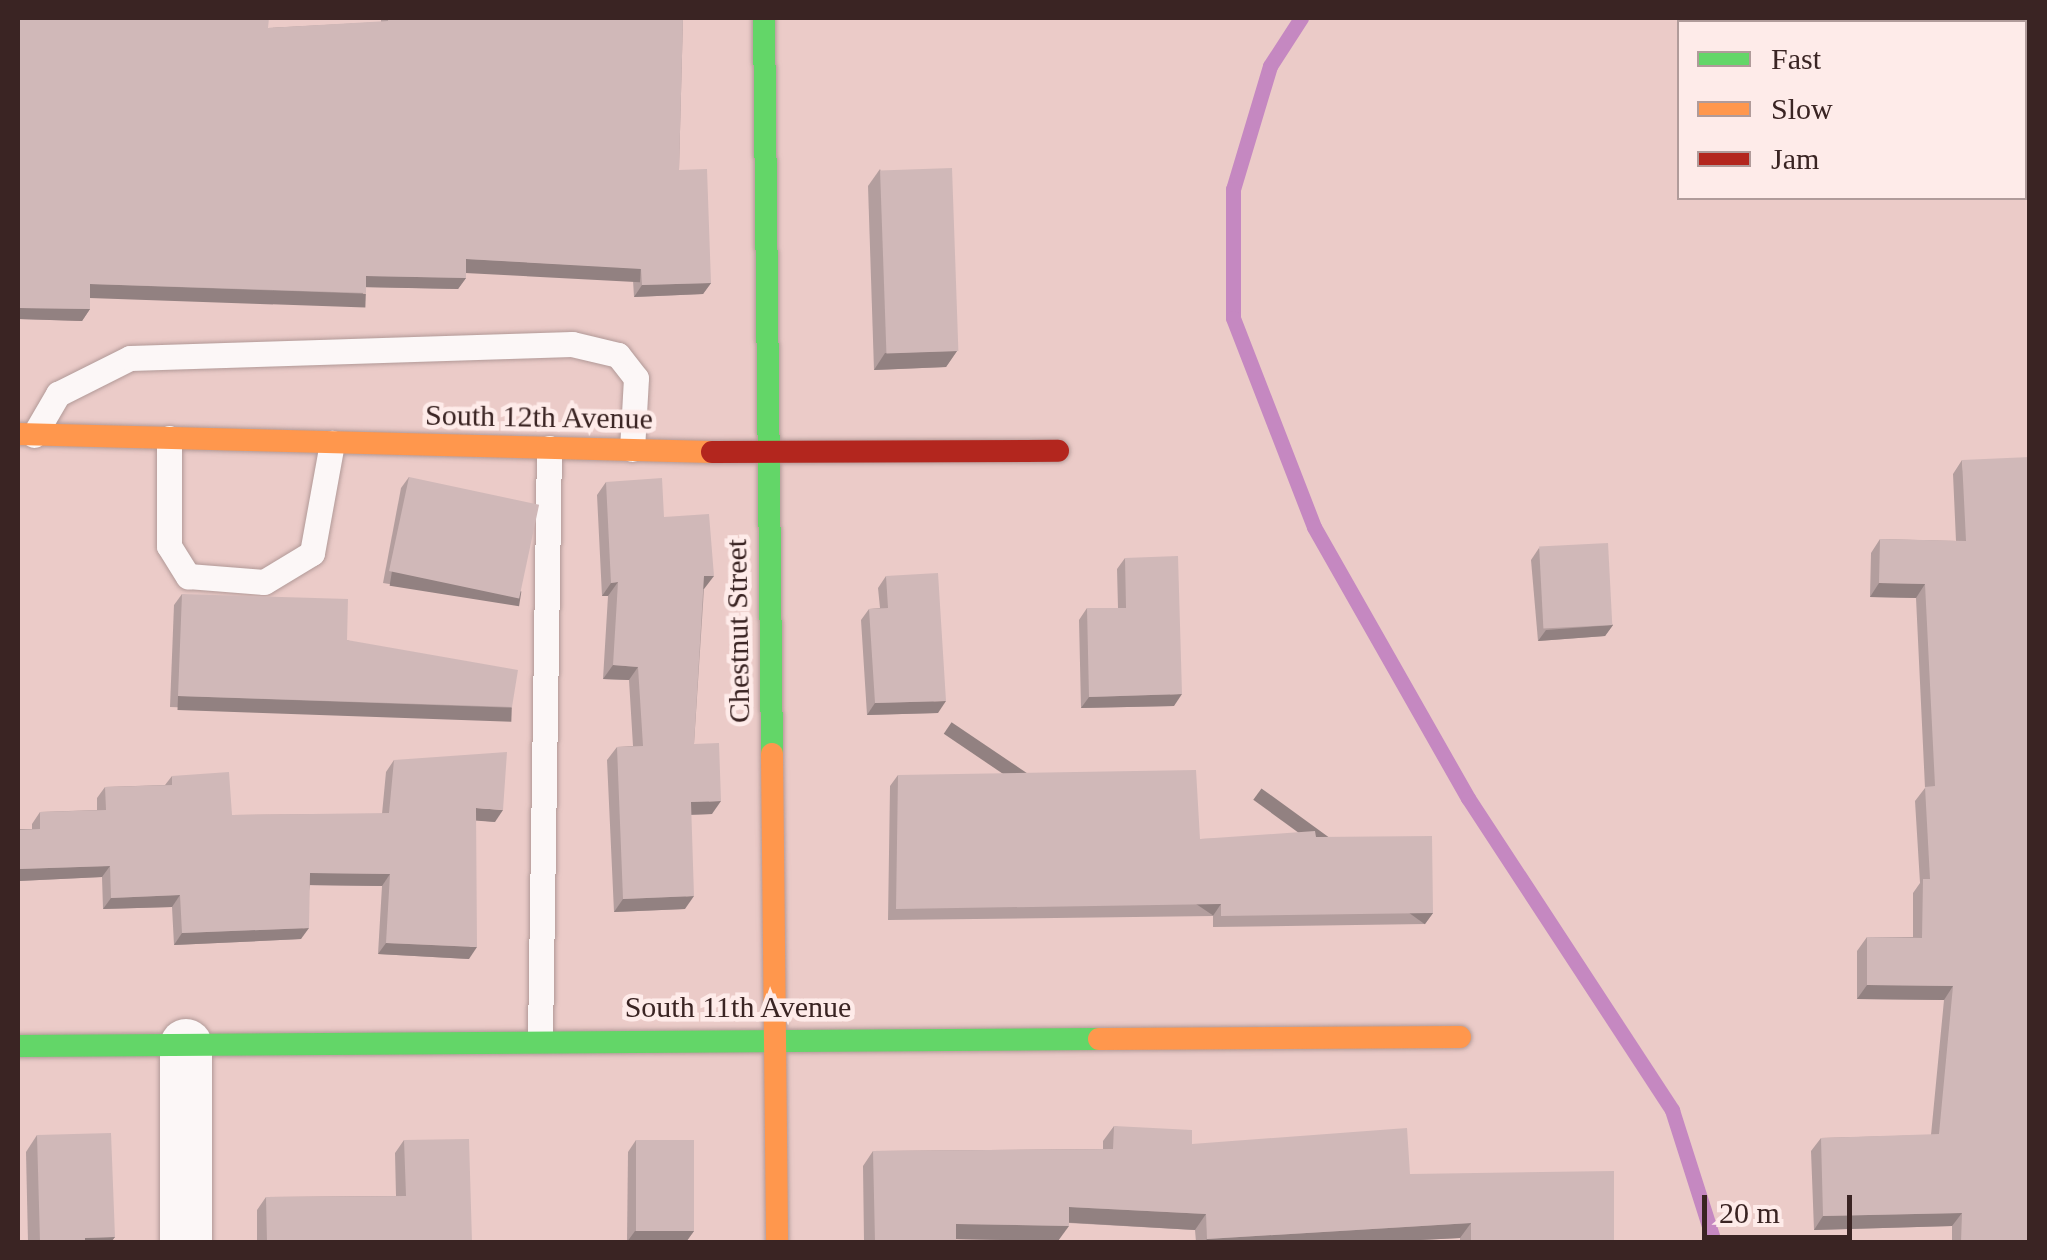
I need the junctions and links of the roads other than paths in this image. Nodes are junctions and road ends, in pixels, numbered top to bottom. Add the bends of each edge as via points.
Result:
1 (764, 18) edge
2 (26, 435) edge
3 (168, 438) junction
4 (332, 442) junction
5 (549, 448) junction
6 (632, 449) junction
7 (1058, 451) dead end
8 (764, 453) junction
9 (778, 1036) junction
10 (1460, 1037) dead end
11 (540, 1040) junction
12 (186, 1044) junction
13 (18, 1046) edge
14 (186, 1242) edge
15 (778, 1242) edge

1 - 8 street, Chestnut Street
2 - 3 street, South 12th Avenue
2 - 6 lane via 58,394 130,358 572,344 618,355 636,378
3 - 4 street, South 12th Avenue
3 - 4 lane via 169,546 188,576 264,582 312,553
4 - 5 street, South 12th Avenue
5 - 6 street, South 12th Avenue
5 - 11 lane
6 - 8 street, South 12th Avenue
7 - 8 street, South 12th Avenue
8 - 9 street, Chestnut Street
9 - 10 street, South 11th Avenue
9 - 11 street, South 11th Avenue
9 - 15 street, Chestnut Street
11 - 12 street, South 11th Avenue
12 - 13 street, South 11th Avenue
12 - 14 street

